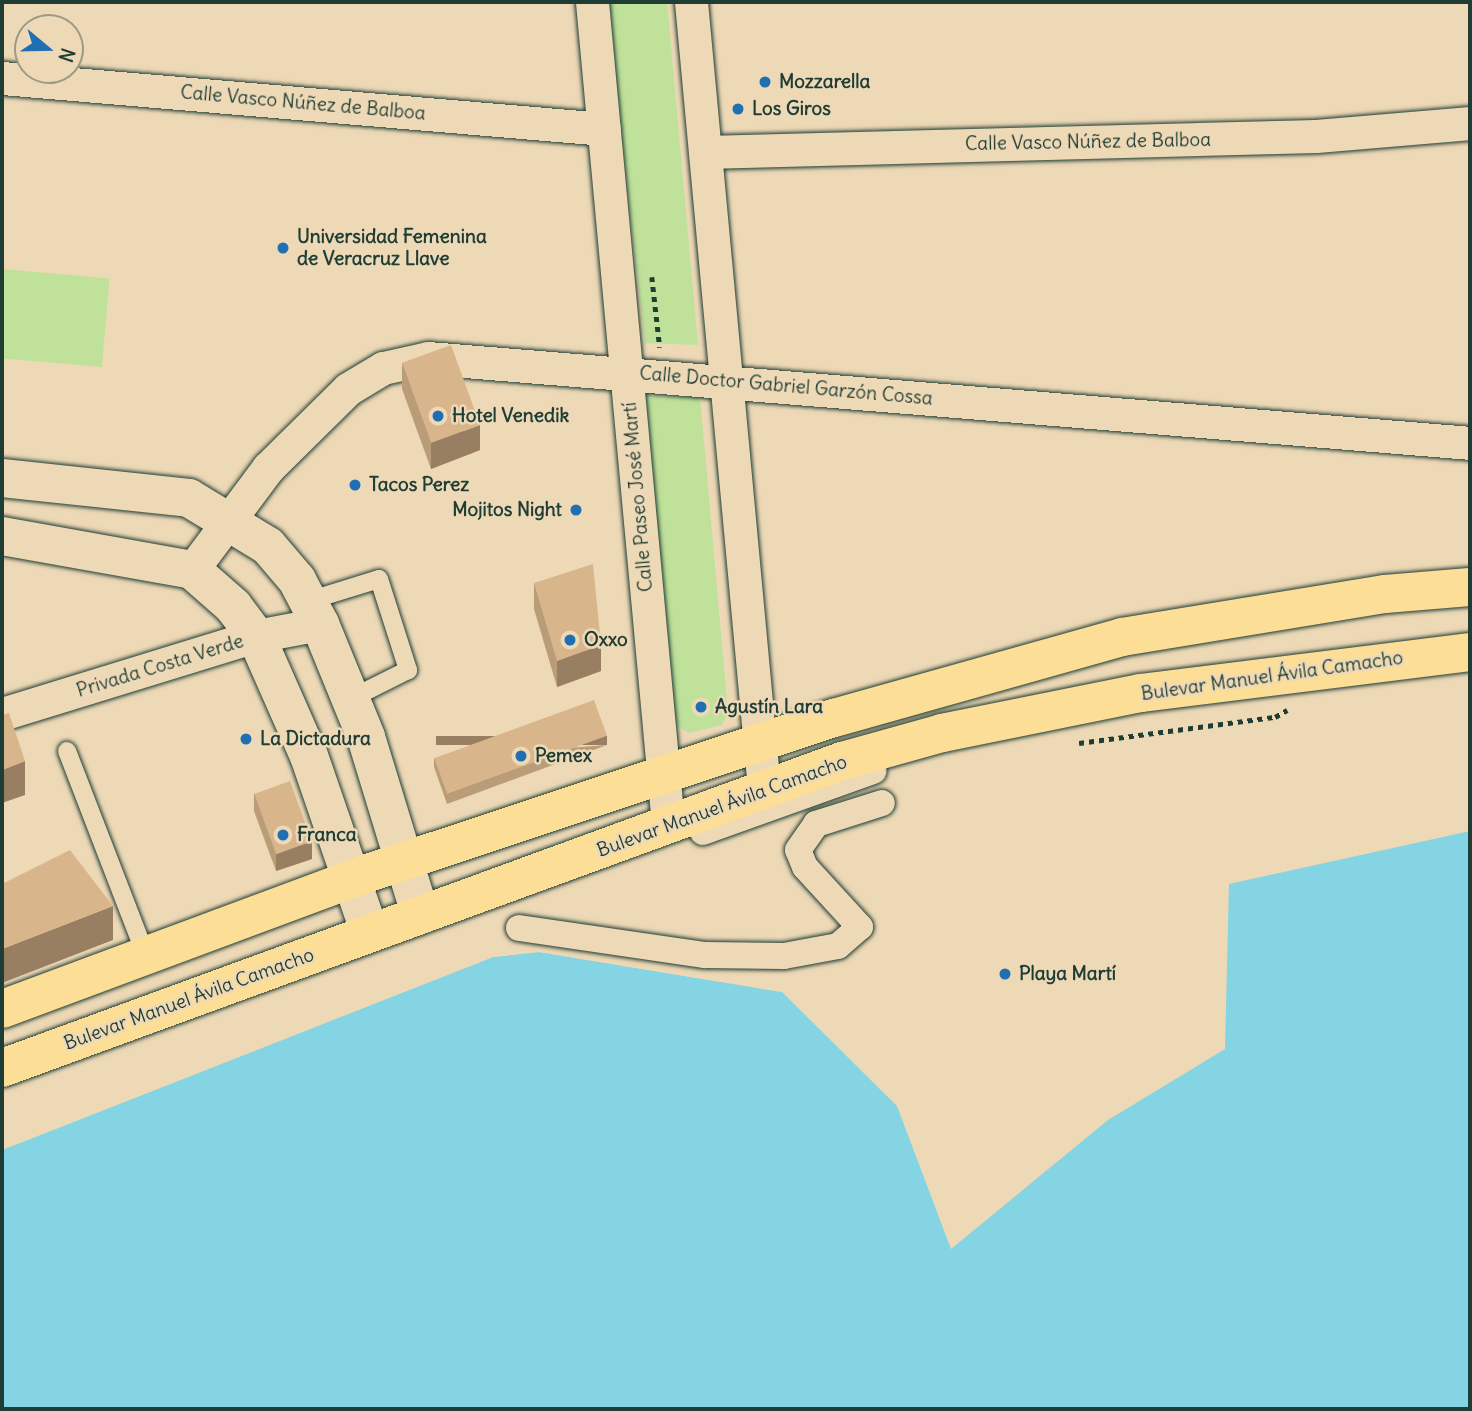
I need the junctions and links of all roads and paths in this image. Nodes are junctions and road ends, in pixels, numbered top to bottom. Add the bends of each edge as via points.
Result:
1 (592, 2) edge
2 (691, 2) edge
3 (2, 78) edge
4 (1470, 122) edge
5 (604, 129) junction
6 (705, 152) junction
7 (626, 371) junction
8 (726, 383) junction
9 (1470, 443) edge
10 (2, 478) edge
11 (230, 518) junction
12 (2, 536) edge
13 (192, 570) junction
14 (1470, 587) edge
15 (314, 613) junction
16 (256, 636) junction
17 (1470, 652) edge
18 (350, 699) junction
19 (1296, 704) dead end
20 (2, 714) edge
21 (759, 741) junction
22 (1075, 742) dead end
23 (67, 751) dead end
24 (663, 771) junction
25 (873, 771) dead end
26 (764, 789) junction
27 (882, 803) dead end
28 (668, 824) junction
29 (404, 862) junction
30 (351, 880) junction
31 (509, 899) dead end
32 (420, 914) junction
33 (519, 928) dead end
34 (370, 933) junction
35 (146, 956) junction
36 (2, 1009) edge
37 (2, 1068) edge

1 - 5 street, Calle Paseo José Martí
2 - 6 street
3 - 5 street, Calle Vasco Núñez de Balboa
4 - 6 street, Calle Vasco Núñez de Balboa via 1316,136
5 - 7 street, Calle Paseo José Martí
6 - 8 street
7 - 8 street, Calle Doctor Gabriel Garzón Cossa
7 - 11 street, Calle Doctor Gabriel Garzón Cossa via 428,358 383,368 348,388 268,468
7 - 24 street, Calle Paseo José Martí
8 - 9 street, Calle Doctor Gabriel Garzón Cossa
8 - 21 street
10 - 11 main road via 189,498
11 - 13 street, Calle Doctor Gabriel Garzón Cossa
11 - 15 main road via 268,546
12 - 13 main road
13 - 16 main road
14 - 21 main road via 1385,594 1122,637
15 - 16 street, Privada Costa Verde
15 - 18 main road
15 - 18 lane via 379,579 408,670
16 - 20 street, Privada Costa Verde
16 - 30 main road via 309,756
17 - 26 main road, Bulevar Manuel Ávila Camacho via 1142,693 942,733
18 - 29 main road
19 - 22 path via 1275,717
21 - 24 main road
21 - 26 street
23 - 35 lane
24 - 28 street, Calle Paseo José Martí
24 - 29 main road
25 - 31 street
26 - 28 main road, Bulevar Manuel Ávila Camacho
27 - 33 street via 816,824 799,850 805,867 860,927 838,946 784,956 705,955
28 - 32 main road, Bulevar Manuel Ávila Camacho
29 - 30 main road
29 - 32 main road
30 - 34 main road
30 - 35 main road
32 - 34 main road, Bulevar Manuel Ávila Camacho
34 - 37 main road, Bulevar Manuel Ávila Camacho
35 - 36 main road

